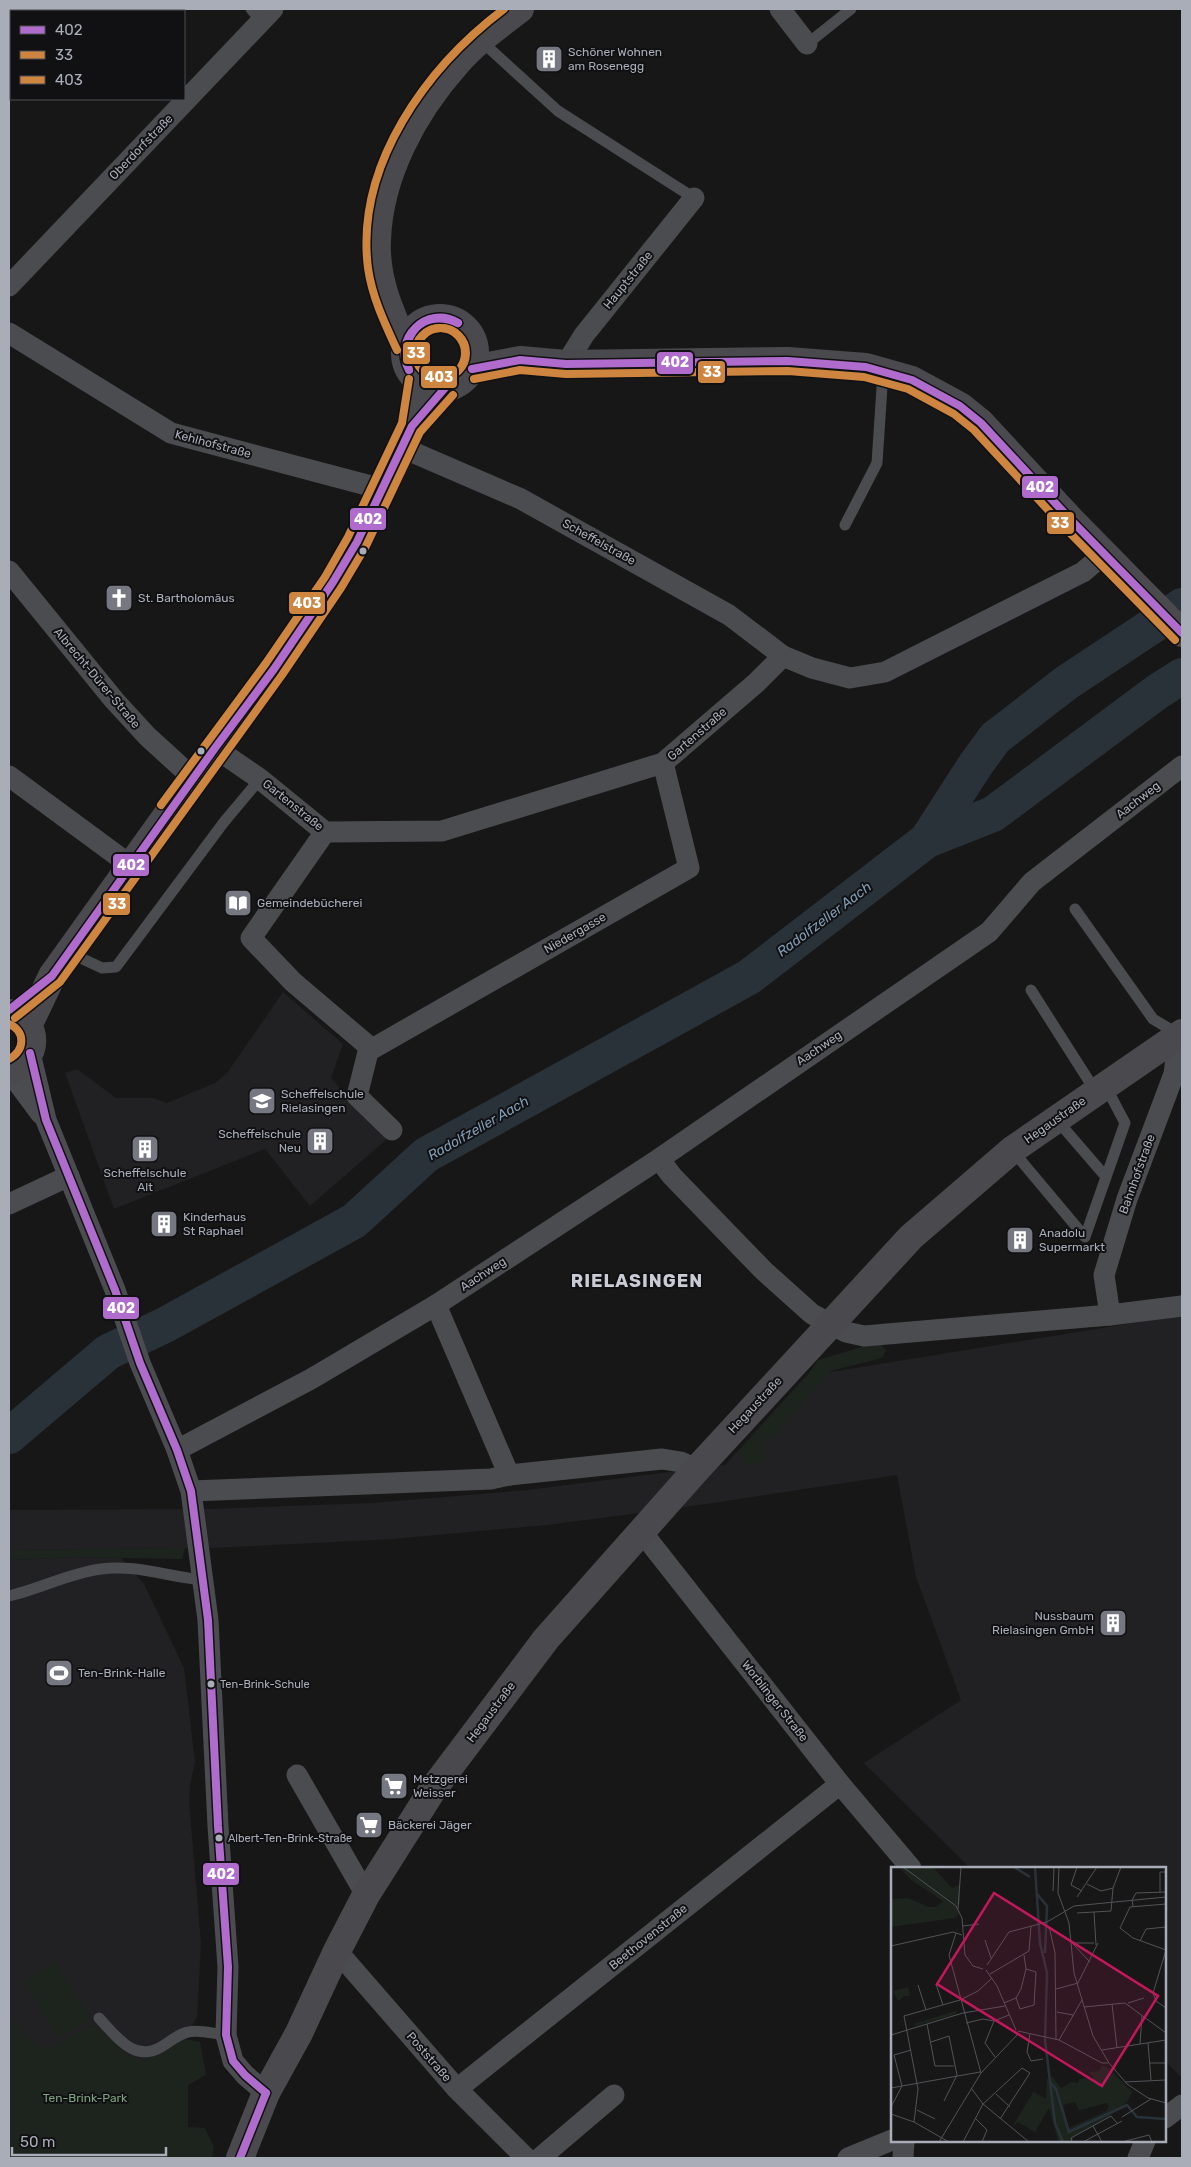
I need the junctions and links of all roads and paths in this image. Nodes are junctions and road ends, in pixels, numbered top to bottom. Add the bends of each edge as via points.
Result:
1 (520, 9) edge
2 (780, 9) edge
3 (851, 9) edge
4 (262, 13) edge
5 (480, 40) junction
6 (807, 44) joint
7 (185, 96) edge
8 (181, 100) edge
9 (694, 198) joint
10 (9, 286) edge
11 (383, 286) junction
12 (428, 320) junction
13 (9, 332) edge
14 (406, 346) junction
15 (473, 357) junction
16 (566, 364) junction
17 (883, 371) junction
18 (419, 381) junction
19 (445, 388) junction
20 (407, 437) junction
21 (382, 489) junction
22 (845, 525) dead end
23 (1104, 554) junction
24 (9, 571) edge
25 (1182, 633) edge
26 (783, 656) junction
27 (215, 748) junction
28 (663, 763) junction
29 (1182, 766) edge
30 (9, 776) edge
31 (193, 778) junction
32 (260, 779) junction
33 (324, 832) junction
34 (130, 865) junction
35 (1075, 909) dead end
36 (68, 952) junction
37 (1031, 990) dead end
38 (19, 1025) edge
39 (1181, 1036) edge
40 (369, 1048) junction
41 (9, 1071) edge
42 (1100, 1088) junction
43 (1056, 1119) junction
44 (46, 1120) junction
45 (392, 1130) dead end
46 (1012, 1150) junction
47 (659, 1159) junction
48 (69, 1176) junction
49 (1106, 1177) junction
50 (9, 1204) edge
51 (436, 1305) junction
52 (1182, 1306) edge
53 (1110, 1315) junction
54 (829, 1324) junction
55 (177, 1450) junction
56 (696, 1469) junction
57 (509, 1475) junction
58 (191, 1491) junction
59 (641, 1531) junction
60 (203, 1580) junction
61 (9, 1596) edge
62 (297, 1775) dead end
63 (840, 1784) junction
64 (910, 1867) edge
65 (366, 1895) junction
66 (337, 1950) junction
67 (99, 2018) dead end
68 (226, 2035) junction
69 (457, 2089) junction
70 (266, 2093) junction
71 (614, 2095) dead end
72 (1182, 2105) edge
73 (1166, 2117) edge
74 (891, 2140) edge
75 (904, 2142) edge
76 (1145, 2142) edge
77 (240, 2158) edge
78 (526, 2158) edge
79 (540, 2158) edge
80 (848, 2158) edge
81 (903, 2158) edge
82 (1138, 2158) edge

1 - 5 main road
2 - 6 street
3 - 6 lane
4 - 7 street, Oberdorfstraße
5 - 9 lane via 558,111
5 - 11 main road via 430,96 404,140 388,177 380,208 377,241
8 - 10 street, Oberdorfstraße
9 - 16 street, Hauptstraße via 584,335
11 - 12 main road
11 - 14 main road via 389,311
12 - 14 main road via 414,330
12 - 15 main road via 453,320 467,330
13 - 21 street, Kehlhofstraße via 171,433
14 - 18 main road via 406,361
15 - 16 main road
15 - 19 main road via 458,384
16 - 17 main road via 788,361
17 - 22 lane via 877,463
17 - 23 main road via 938,392 981,423
18 - 19 main road via 431,387
18 - 20 main road
19 - 20 main road
20 - 21 main road
20 - 26 street, Scheffelstraße via 729,615
21 - 27 main road via 357,542 333,582
23 - 25 main road
23 - 26 street via 1083,572 885,672 850,678
24 - 31 street, Albrecht-Dürer-Straße via 114,700
26 - 28 street, Gartenstraße
27 - 31 main road
27 - 32 street, Gartenstraße
28 - 33 street, Gartenstraße via 442,831
28 - 40 street, Niedergasse via 688,868
29 - 47 street, Aachweg via 1032,882 989,932
30 - 34 street
31 - 34 main road
32 - 33 street, Gartenstraße
32 - 36 lane via 116,967 102,968
33 - 40 street via 251,938 293,982
34 - 36 main road
35 - 39 lane via 1153,1019
36 - 38 main road
37 - 42 lane
38 - 41 main road via 18,1067
38 - 44 street
39 - 42 main road, Hegaustraße
39 - 53 street, Bahnhofstraße via 1174,1074 1127,1199 1104,1274
40 - 45 street via 357,1096
41 - 44 street
42 - 43 main road, Hegaustraße
42 - 49 lane via 1125,1123
43 - 46 main road, Hegaustraße
43 - 49 lane
44 - 48 street
46 - 49 lane via 1085,1237
46 - 54 main road, Hegaustraße via 911,1237
47 - 51 street, Aachweg
47 - 54 street via 764,1271 812,1314
48 - 50 street
48 - 55 street via 140,1363
51 - 55 street, Aachweg via 311,1379
51 - 57 street
52 - 53 street
53 - 54 street via 864,1336
54 - 56 main road, Hegaustraße
55 - 58 street
56 - 57 street via 662,1459
56 - 59 main road, Hegaustraße
57 - 58 street via 481,1480
58 - 60 street
59 - 63 street, Worblinger Straße
59 - 65 main road, Hegaustraße via 534,1655 433,1789
60 - 61 lane via 153,1570 102,1569
60 - 68 street via 228,1967
62 - 65 street
63 - 64 street, Worblinger Straße
63 - 69 street, Beethovenstraße
65 - 66 main road, Hegaustraße
66 - 69 street, Poststraße
66 - 70 main road, Hegaustraße via 299,2033
67 - 68 lane via 130,2050 145,2053 190,2031
68 - 70 street via 234,2061
69 - 78 street, Poststraße
70 - 77 main road, Hegaustraße
71 - 79 street
72 - 73 street
74 - 80 street
75 - 81 street
76 - 82 street

